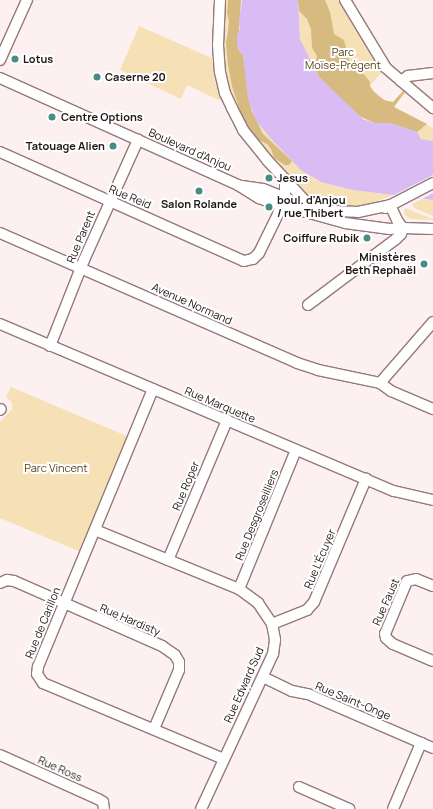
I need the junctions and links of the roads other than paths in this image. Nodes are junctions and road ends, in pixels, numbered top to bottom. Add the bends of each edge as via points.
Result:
1 (27, 0) edge
2 (220, 0) edge
3 (345, 0) edge
4 (0, 60) edge
5 (433, 73) edge
6 (0, 78) edge
7 (400, 81) junction
8 (433, 108) edge
9 (138, 140) junction
10 (0, 152) edge
11 (285, 181) junction
12 (433, 183) edge
13 (110, 201) junction
14 (283, 202) junction
15 (309, 205) junction
16 (390, 205) junction
17 (325, 218) junction
18 (403, 228) junction
19 (433, 229) edge
20 (0, 233) edge
21 (81, 269) junction
22 (308, 305) dead end
23 (433, 322) edge
24 (0, 324) edge
25 (50, 346) junction
26 (380, 383) junction
27 (153, 389) junction
28 (433, 410) edge
29 (227, 420) junction
30 (296, 450) junction
31 (366, 479) junction
32 (433, 500) edge
33 (95, 530) junction
34 (168, 560) junction
35 (0, 583) edge
36 (433, 586) edge
37 (239, 589) junction
38 (64, 604) junction
39 (272, 624) junction
40 (433, 661) edge
41 (263, 677) junction
42 (154, 729) junction
43 (421, 743) junction
44 (433, 748) edge
45 (0, 755) edge
46 (224, 759) junction
47 (299, 787) dead end
48 (104, 809) edge
49 (201, 809) edge
50 (349, 809) edge
51 (392, 809) edge

1 - 4 street
2 - 11 street via 220,72 225,93 243,130
3 - 7 street via 385,66
5 - 7 street via 408,76
6 - 9 street, Boulevard d'Anjou
7 - 8 street
9 - 13 street, Rue Parent
9 - 14 street, Boulevard d'Anjou via 238,185 259,198
10 - 13 street, Rue Reid
11 - 14 street
11 - 15 street
12 - 16 street
13 - 14 street, Rue Reid via 237,259 250,260 259,253
13 - 21 street, Rue Parent
14 - 15 street
14 - 17 street
15 - 16 street via 348,212
16 - 17 street via 378,213 363,217
16 - 18 street
17 - 18 street via 368,227
18 - 19 street
18 - 22 street via 402,234 396,239
20 - 21 street, Avenue Normand
21 - 25 street, Rue Parent
21 - 26 street, Avenue Normand via 305,366
23 - 26 street
24 - 25 street, Rue Marquette
25 - 27 street, Rue Marquette
26 - 28 street, Avenue Normand via 391,391
27 - 29 street, Rue Marquette
27 - 33 street, Rue de Carillon
29 - 30 street, Rue Marquette
29 - 34 street, Rue Roper
30 - 31 street, Rue Marquette
30 - 37 street, Rue Desgroseilliers
31 - 32 street, Rue Marquette via 398,493
31 - 39 street, Rue L'Écuyer via 314,602 307,610
33 - 34 street, Rue Edward Sud
33 - 38 street, Rue de Carillon
34 - 37 street, Rue Edward Sud
35 - 38 street, Rue Hardisty via 14,581
36 - 40 street, Rue Faust via 410,579 404,587 385,636 394,644
37 - 39 street, Rue Edward Sud via 258,603
38 - 42 street, Rue Hardisty via 176,654 179,670
38 - 42 street, Rue de Carillon via 38,667 38,678 43,683
39 - 41 street, Rue Edward Sud via 274,649
41 - 43 street, Rue Saint-Onge
41 - 46 street, Rue Edward Sud
42 - 46 street, Rue de Carillon
43 - 44 street, Rue Saint-Onge
43 - 51 street
45 - 48 street, Rue Ross via 98,799 103,802
46 - 49 street, Rue Edward Sud
47 - 50 street

